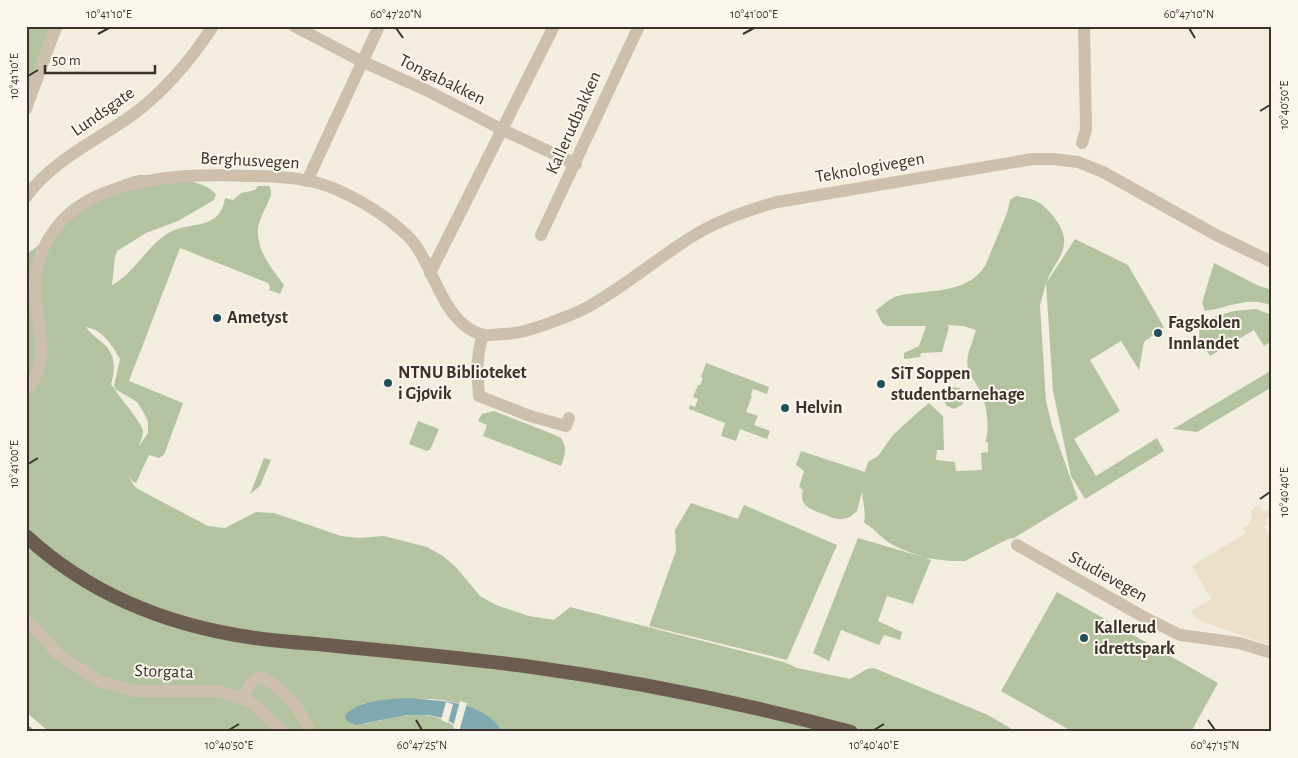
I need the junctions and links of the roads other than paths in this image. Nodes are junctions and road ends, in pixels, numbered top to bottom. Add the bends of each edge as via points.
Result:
1 (56, 26) edge
2 (213, 26) edge
3 (294, 26) edge
4 (379, 26) edge
5 (554, 26) edge
6 (639, 26) edge
7 (1084, 26) edge
8 (361, 61) junction
9 (26, 109) edge
10 (503, 130) junction
11 (1082, 143) dead end
12 (576, 164) junction
13 (307, 181) junction
14 (26, 196) edge
15 (541, 235) dead end
16 (1272, 262) edge
17 (430, 273) junction
18 (483, 335) junction
19 (28, 386) edge
20 (569, 418) dead end
21 (26, 536) edge
22 (1017, 545) dead end
23 (26, 618) edge
24 (1272, 653) edge
25 (243, 699) junction
26 (282, 732) edge
27 (310, 732) edge
28 (851, 732) edge

1 - 9 street
2 - 14 street, Lundsgate via 190,59 154,97 50,171
3 - 8 street, Tongabakken
4 - 8 street
5 - 10 street
6 - 12 street, Kallerudbakken
7 - 11 street via 1086,130
8 - 10 street, Tongabakken
8 - 13 street
10 - 12 street, Tongabakken
10 - 17 street
12 - 15 street, Kallerudbakken
13 - 17 street, Berghusvegen via 319,183 378,211 418,248
13 - 19 street, Berghusvegen via 273,176 202,174 151,181 105,192 67,214 51,234 38,262 34,292 42,361 37,376
16 - 18 street, Teknologivegen via 1103,172 1078,162 1033,159 777,202 742,212 694,235 592,305 570,316 514,334
17 - 18 street, Berghusvegen via 442,297 462,324
18 - 20 street via 476,372 479,396 566,426
21 - 28 highway via 99,589 137,608 194,627 256,638 584,675 711,698
22 - 24 street, Studievegen via 1180,635 1238,643
23 - 25 street, Storgata via 60,656 100,681 133,691 218,691
25 - 26 street, Storgata via 255,705
25 - 27 street via 252,682 261,677 288,696

